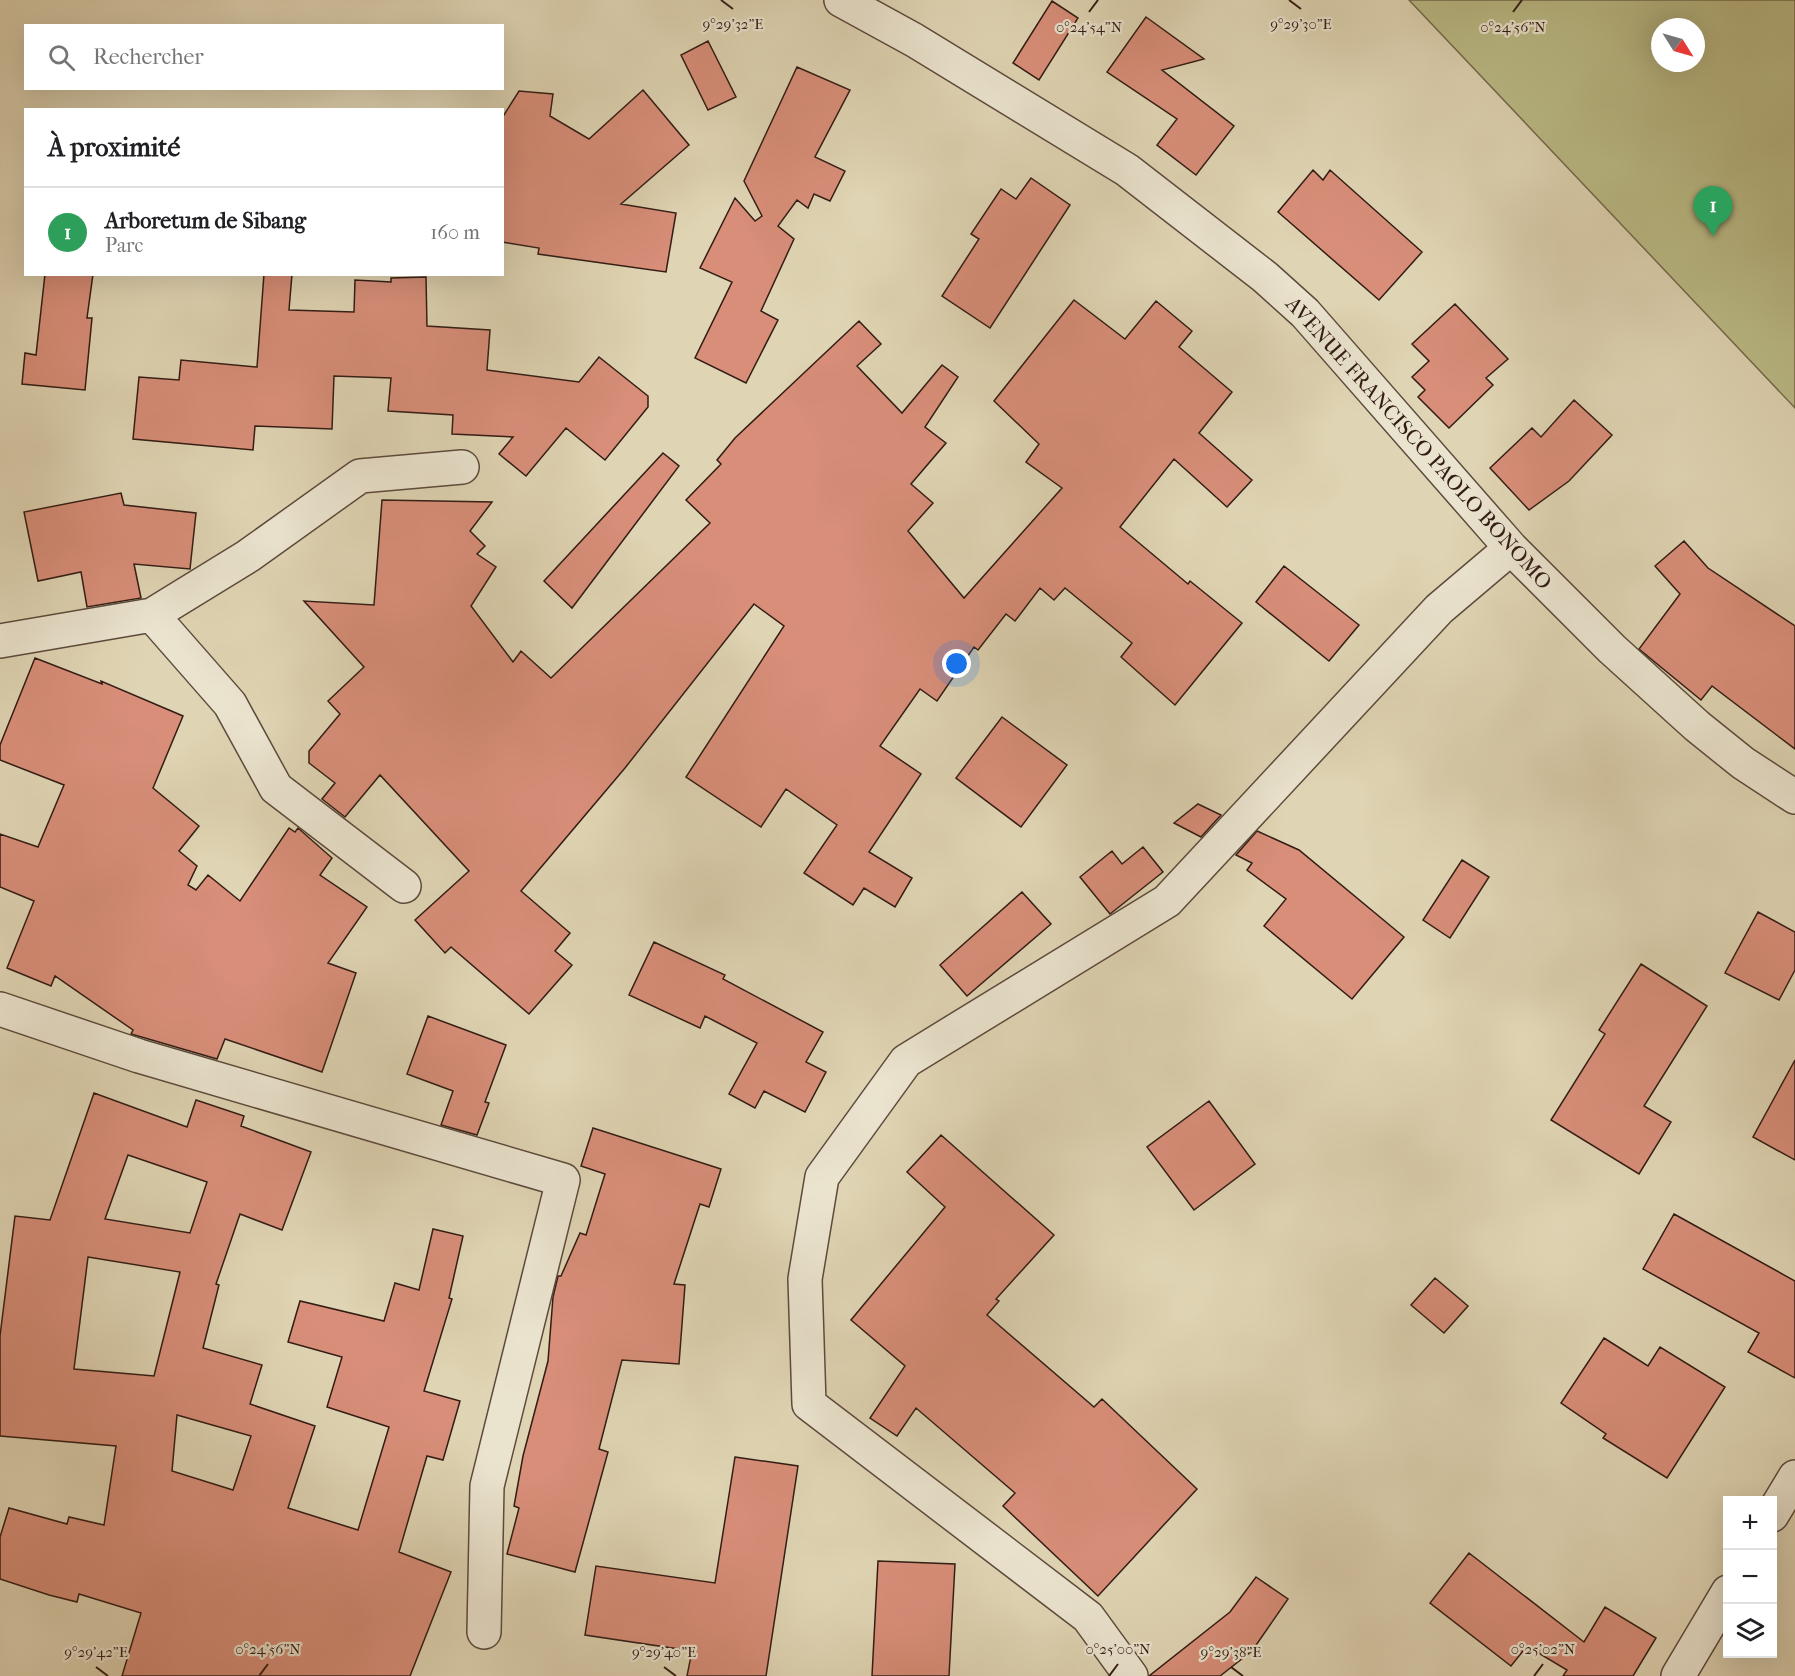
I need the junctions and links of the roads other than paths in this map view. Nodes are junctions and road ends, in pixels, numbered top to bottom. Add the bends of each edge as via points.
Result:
1 (841, 0) edge
2 (462, 467) dead end
3 (1511, 548) junction
4 (152, 615) junction
5 (0, 641) edge
6 (1795, 797) edge
7 (405, 886) dead end
8 (0, 1009) edge
9 (1795, 1477) edge
10 (1777, 1508) edge
11 (1723, 1600) edge
12 (484, 1632) dead end
13 (1131, 1676) edge
14 (1678, 1676) edge

1 - 3 street, AVENUE FRANCISCO PAOLO BONOMO via 914,39 1128,170 1265,278 1305,313
2 - 4 street via 360,476 248,556
3 - 6 street, AVENUE FRANCISCO PAOLO BONOMO via 1654,690 1743,763
3 - 13 street via 1439,609 1167,901 906,1061 822,1177 805,1279 809,1404 1088,1617
4 - 5 street
4 - 7 street via 230,704 276,788
8 - 12 street via 139,1056 563,1180 487,1486
9 - 10 street
11 - 14 street

